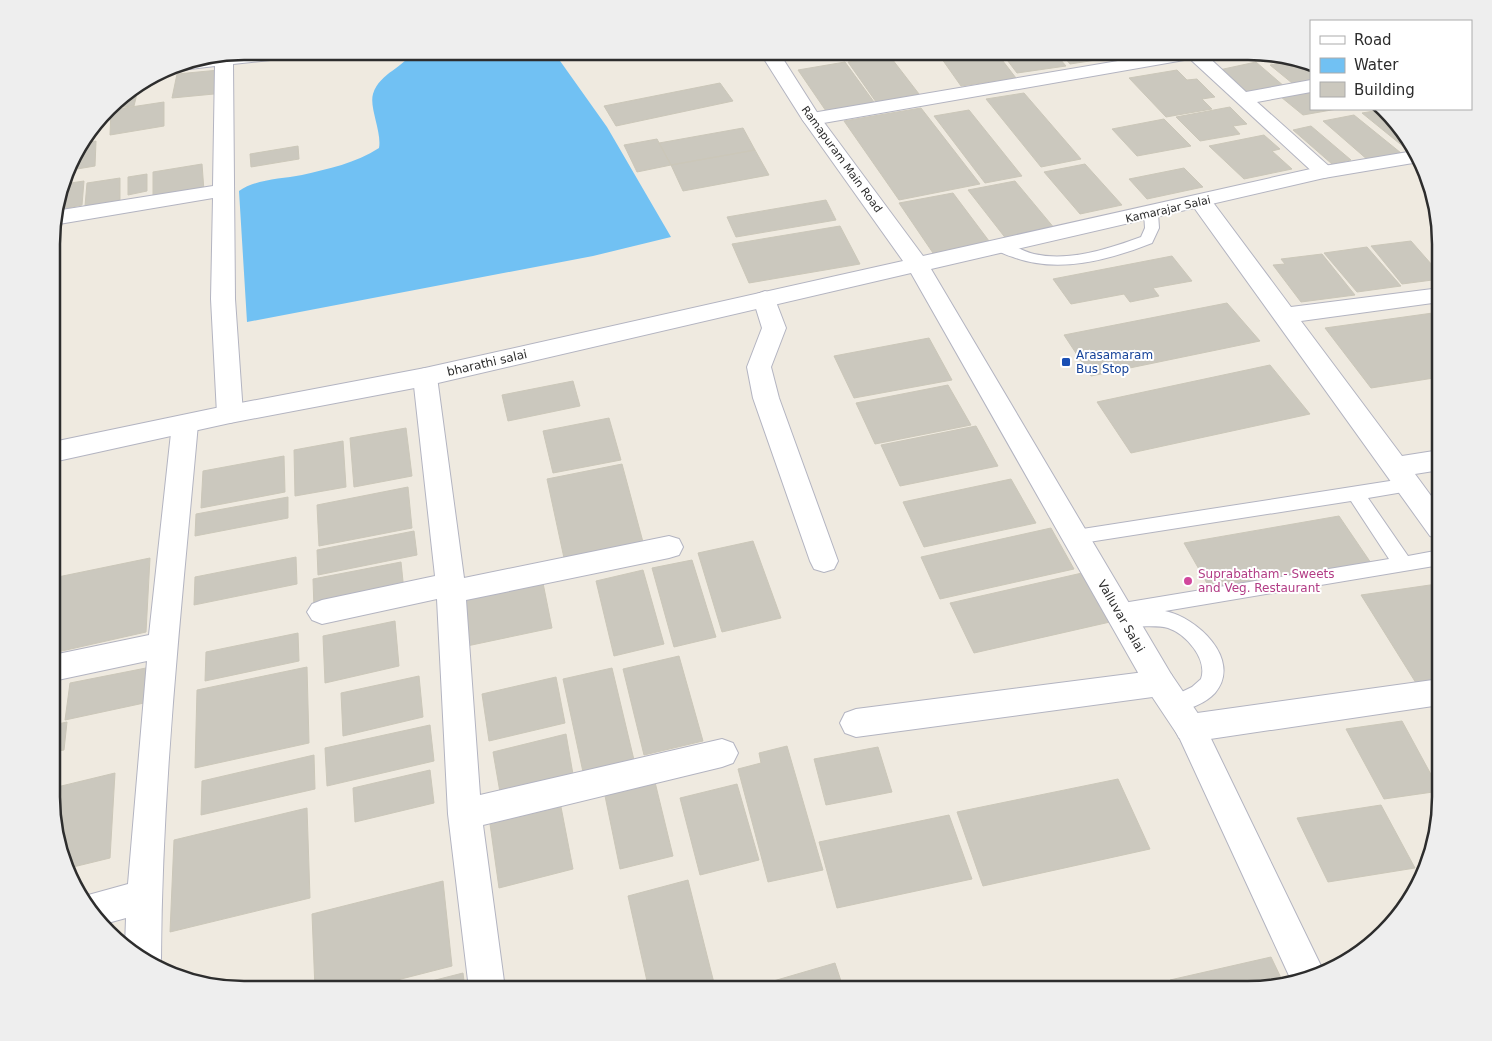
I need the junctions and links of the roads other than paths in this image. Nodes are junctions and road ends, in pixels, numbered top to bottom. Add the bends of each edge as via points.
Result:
1 (773, 60) edge
2 (1148, 60) edge
3 (1202, 60) edge
4 (224, 61) edge
5 (1310, 86) edge
6 (1242, 99) junction
7 (812, 119) junction
8 (1410, 158) edge
9 (1324, 172) junction
10 (225, 190) junction
11 (1201, 202) junction
12 (1151, 213) junction
13 (63, 216) edge
14 (1001, 246) junction
15 (918, 264) junction
16 (1432, 296) edge
17 (765, 299) junction
18 (1284, 316) junction
19 (425, 377) junction
20 (230, 414) junction
21 (185, 424) junction
22 (60, 451) edge
23 (1432, 463) edge
24 (1402, 476) junction
25 (1355, 494) junction
26 (1432, 517) edge
27 (1076, 537) junction
28 (669, 547) dead end
29 (1432, 559) edge
30 (824, 561) dead end
31 (1403, 564) junction
32 (450, 588) junction
33 (322, 612) dead end
34 (1121, 614) junction
35 (163, 645) junction
36 (60, 667) edge
37 (1432, 692) edge
38 (1175, 705) junction
39 (856, 723) dead end
40 (722, 753) dead end
41 (465, 814) junction
42 (144, 897) junction
43 (98, 909) edge
44 (143, 951) edge
45 (1306, 971) edge
46 (486, 981) edge

1 - 7 street, Ramapuram Main Road
2 - 7 street
3 - 6 street
4 - 10 street
5 - 6 street
6 - 9 street
7 - 15 street, Ramapuram Main Road
8 - 9 street, Kamarajar Salai
9 - 11 street, Kamarajar Salai
10 - 13 street
10 - 20 street via 223,299
11 - 12 street, Kamarajar Salai
11 - 18 street
12 - 14 street, Kamarajar Salai
12 - 14 lane via 1152,228 1147,240 1123,249 1046,260 1020,255
14 - 15 street, Kamarajar Salai
15 - 17 street, bharathi salai
15 - 27 street, Valluvar Salai
16 - 18 street
17 - 19 street, bharathi salai
17 - 30 street via 774,328 759,367 766,398
18 - 24 street
19 - 20 street, bharathi salai
19 - 32 street
20 - 21 street, bharathi salai
21 - 22 street, bharathi salai
21 - 35 street
23 - 24 street
24 - 25 lane
24 - 26 street
25 - 27 lane
25 - 31 lane
27 - 34 street, Valluvar Salai
28 - 32 street
29 - 31 lane
31 - 34 lane
32 - 33 street
32 - 41 street
34 - 38 street, Valluvar Salai
34 - 38 lane via 1174,622 1189,630 1206,648 1213,670 1210,682 1198,694
35 - 36 street
35 - 42 street
37 - 38 street
38 - 39 street
38 - 45 street, Valluvar Salai
40 - 41 street
41 - 46 street
42 - 43 street
42 - 44 street

